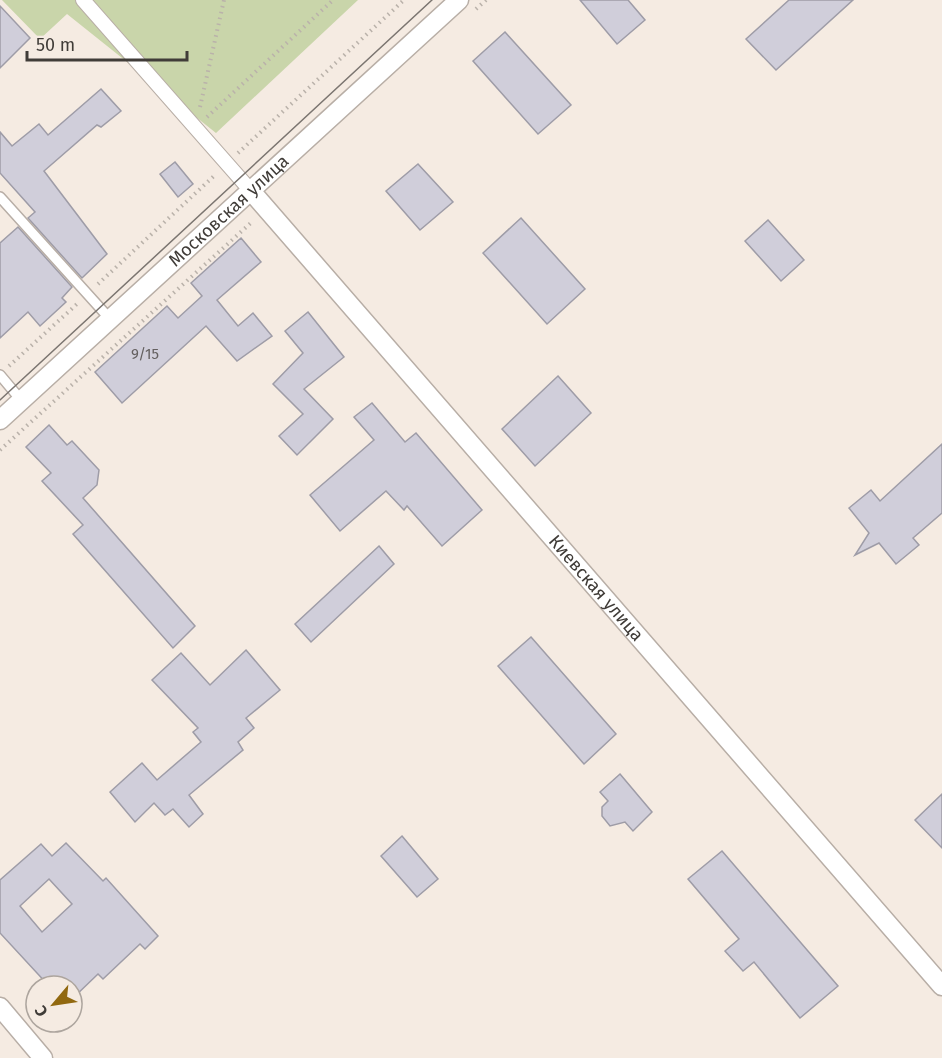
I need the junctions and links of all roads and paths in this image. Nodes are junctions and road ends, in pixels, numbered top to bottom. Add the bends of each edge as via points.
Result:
1 (83, 0) edge
2 (224, 0) edge
3 (333, 0) edge
4 (404, 0) edge
5 (459, 0) edge
6 (195, 128) junction
7 (226, 164) junction
8 (251, 191) junction
9 (0, 197) edge
10 (87, 294) junction
11 (110, 319) junction
12 (0, 374) edge
13 (21, 400) junction
14 (0, 420) edge
15 (942, 986) edge
16 (0, 1007) edge
17 (43, 1058) edge

1 - 6 street
2 - 6 path
3 - 6 path
4 - 7 path
5 - 8 street, Московская улица
6 - 7 street
7 - 8 street
7 - 10 path
8 - 11 street, Московская улица
8 - 15 street, Киевская улица
9 - 10 lane
10 - 11 lane
10 - 12 path
11 - 13 street, Московская улица
12 - 13 lane
13 - 14 street, Московская улица
16 - 17 street

